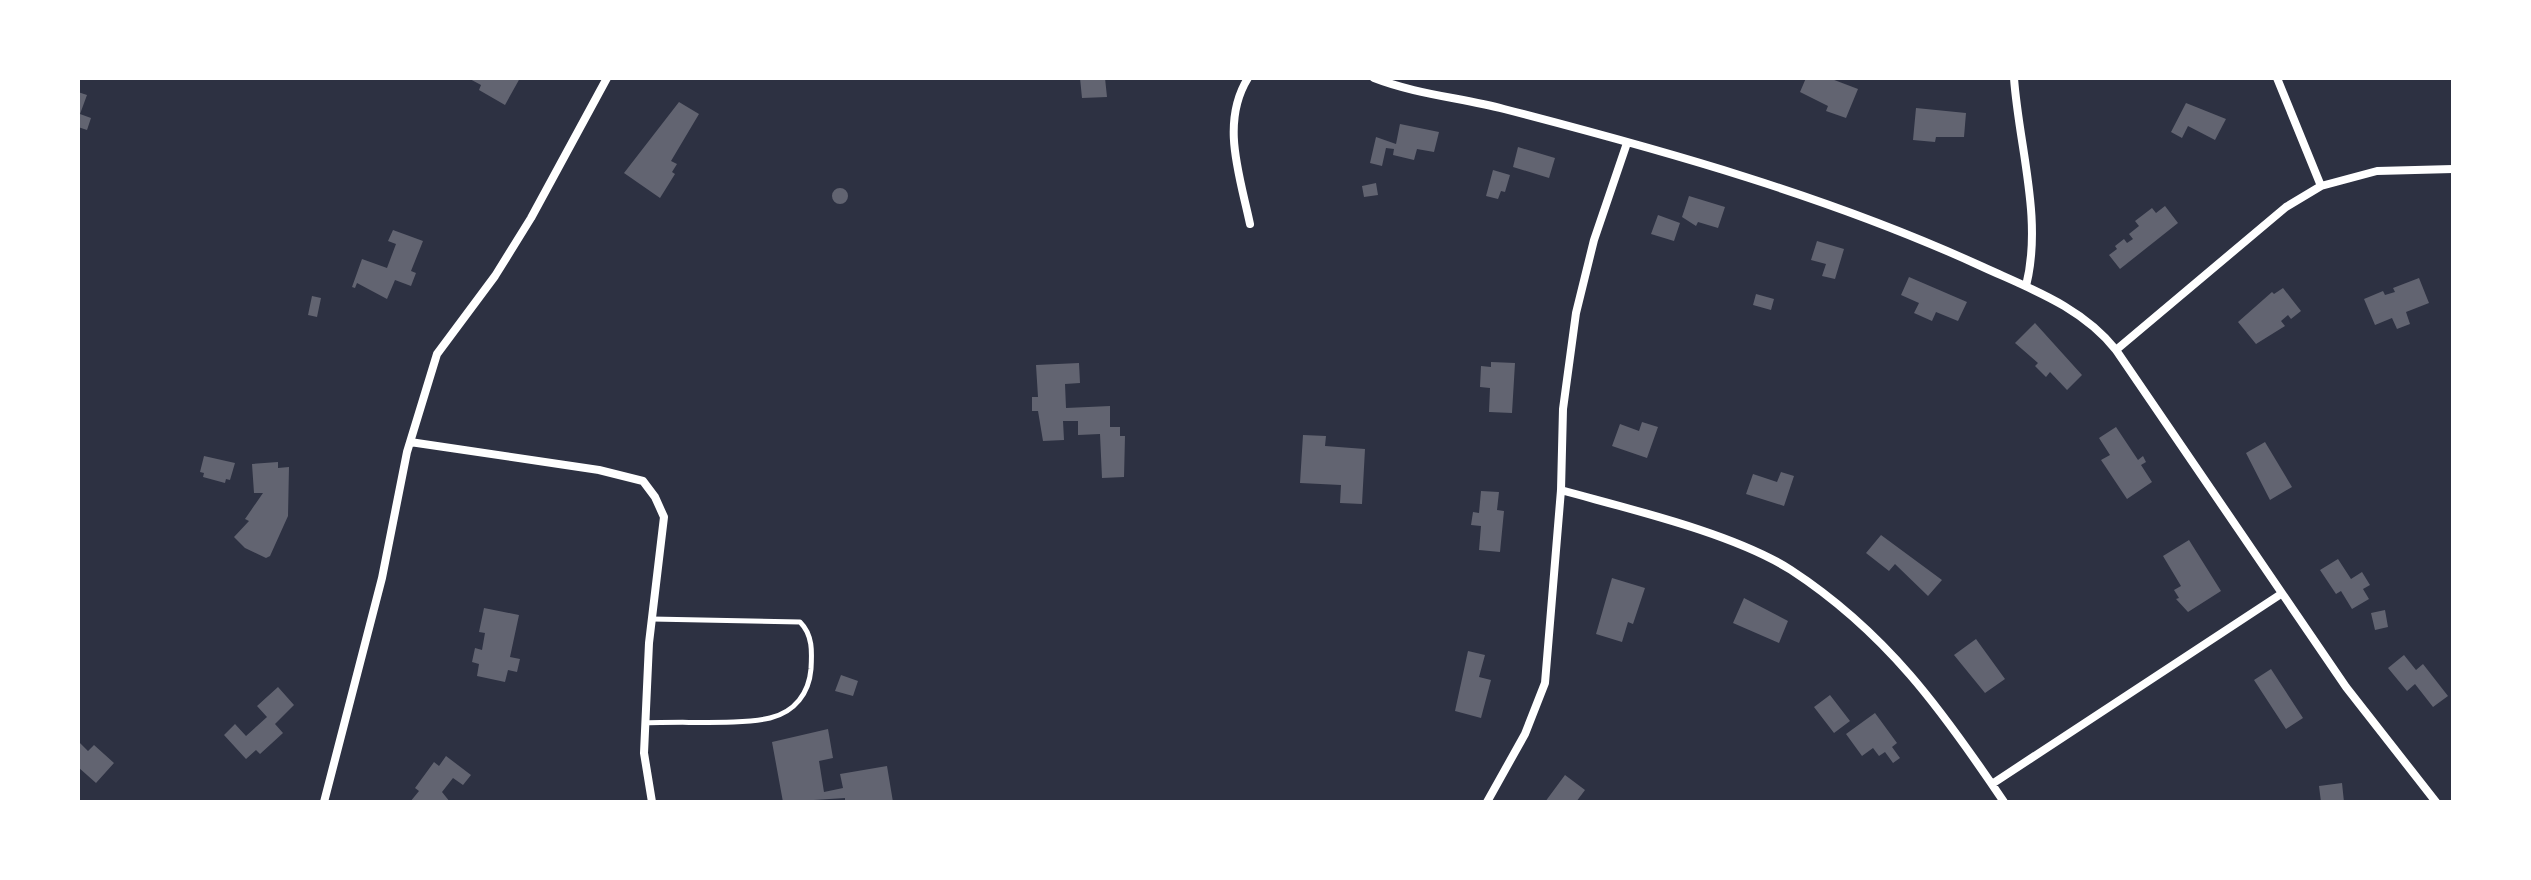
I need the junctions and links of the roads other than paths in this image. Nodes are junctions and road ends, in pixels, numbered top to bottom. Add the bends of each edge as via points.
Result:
1 (607, 78) edge
2 (1248, 78) edge
3 (1374, 78) edge
4 (2014, 78) edge
5 (2277, 78) edge
6 (1627, 143) junction
7 (2453, 169) edge
8 (2321, 186) junction
9 (1250, 224) dead end
10 (2026, 286) junction
11 (2116, 350) junction
12 (410, 442) junction
13 (1561, 490) junction
14 (2281, 594) junction
15 (652, 619) junction
16 (646, 723) junction
17 (1992, 784) junction
18 (324, 802) edge
19 (652, 802) edge
20 (1487, 802) edge
21 (2004, 802) edge
22 (2436, 802) edge

1 - 12 street via 531,218 437,354
2 - 9 street via 1238,94 1232,143
3 - 6 street
4 - 10 street via 2033,230
5 - 8 street
6 - 10 street via 1907,232
6 - 13 street via 1576,313 1563,409
7 - 8 street via 2377,171
8 - 11 street via 2286,207
10 - 11 street via 2088,320
11 - 14 street
12 - 15 street via 643,481 664,517
12 - 18 street via 382,578
13 - 17 street via 1698,531 1790,570 1878,638 1938,704
13 - 20 street via 1545,683 1525,734
14 - 17 street
14 - 22 street
15 - 16 street
15 - 16 lane via 800,622 808,630 810,685 801,701 772,718
16 - 19 street via 644,753
17 - 21 street

